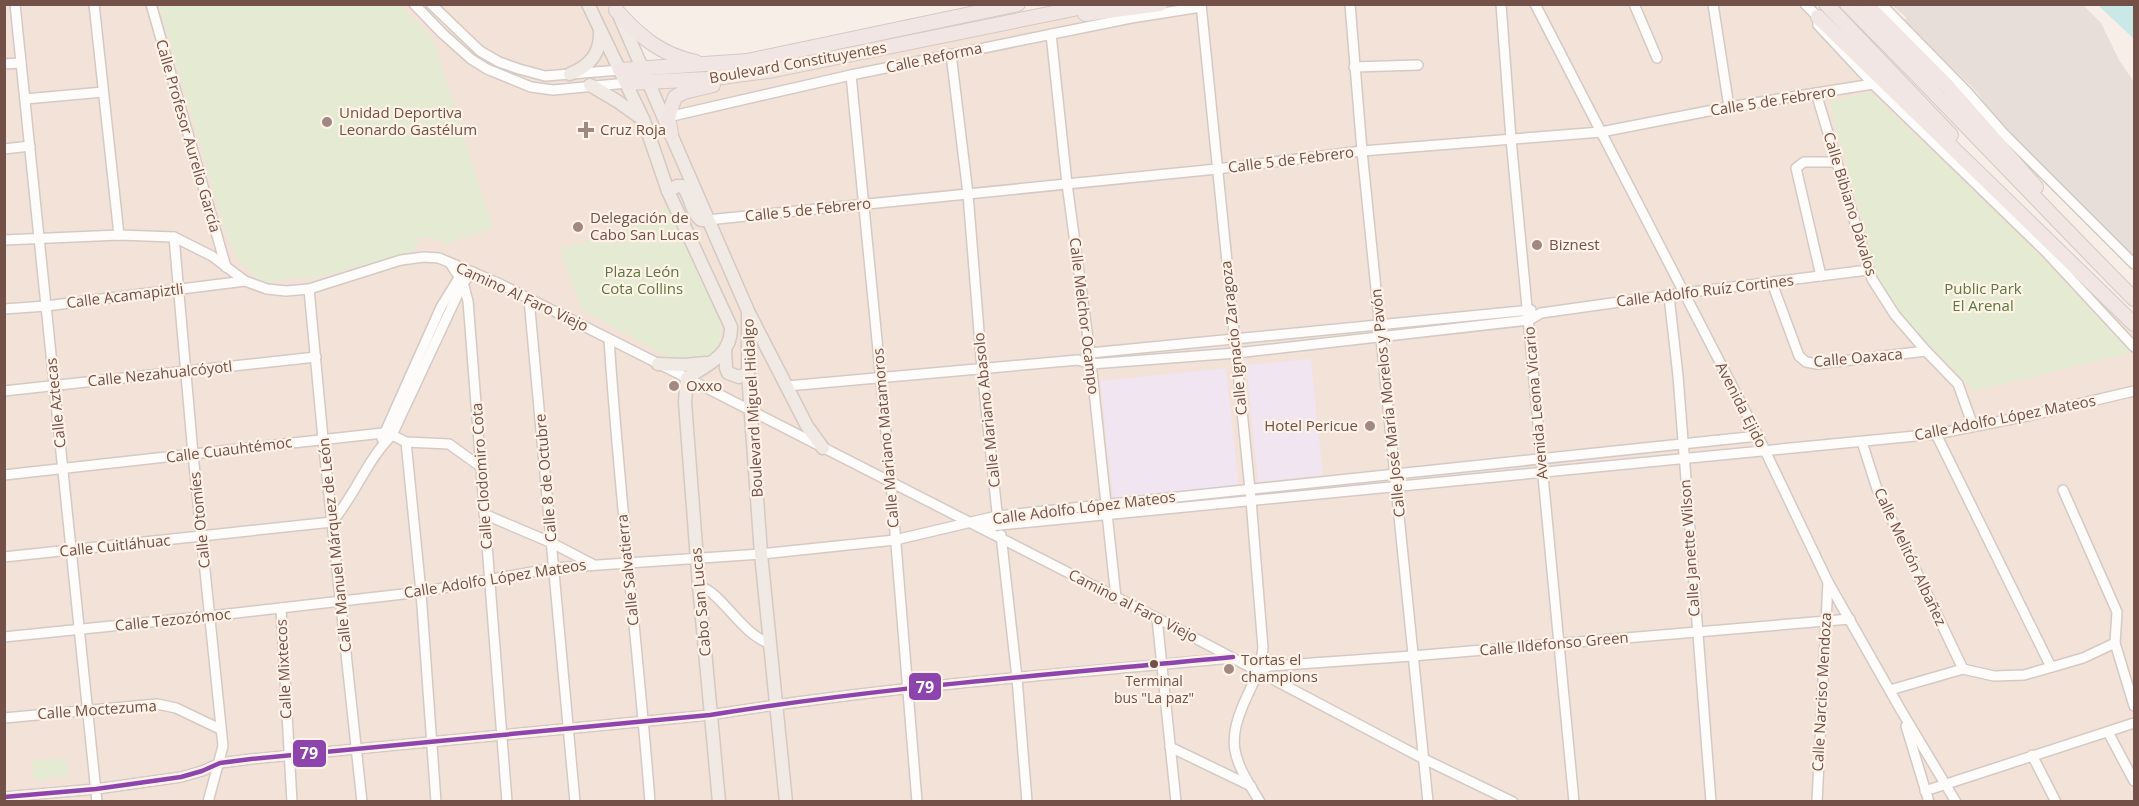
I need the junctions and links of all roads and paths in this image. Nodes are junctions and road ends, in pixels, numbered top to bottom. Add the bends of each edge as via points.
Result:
1 (15, 4) edge
2 (94, 4) edge
3 (151, 4) edge
4 (414, 4) edge
5 (431, 4) edge
6 (588, 4) edge
7 (1018, 4) edge
8 (1098, 4) edge
9 (1160, 4) edge
10 (1350, 4) edge
11 (1501, 4) edge
12 (1535, 4) edge
13 (1634, 4) edge
14 (1713, 4) edge
15 (1805, 4) edge
16 (1826, 4) edge
17 (1847, 4) edge
18 (1881, 4) edge
19 (1201, 6) edge
20 (615, 7) edge
21 (1862, 10) edge
22 (1818, 17) junction
23 (1029, 18) junction
24 (598, 24) junction
25 (1051, 34) junction
26 (951, 54) junction
27 (1657, 58) dead end
28 (21, 63) junction
29 (4, 64) edge
30 (716, 65) junction
31 (1418, 65) dead end
32 (1354, 67) junction
33 (620, 69) junction
34 (774, 70) junction
35 (570, 74) junction
36 (851, 75) junction
37 (646, 76) junction
38 (627, 83) junction
39 (1873, 84) junction
40 (590, 85) junction
41 (103, 93) junction
42 (1816, 93) junction
43 (25, 99) junction
44 (1729, 107) junction
45 (668, 117) junction
46 (644, 121) junction
47 (1601, 132) junction
48 (671, 134) junction
49 (1511, 139) junction
50 (30, 146) junction
51 (4, 149) edge
52 (1362, 151) junction
53 (1837, 162) junction
54 (1217, 169) junction
55 (1067, 184) junction
56 (669, 191) junction
57 (968, 194) junction
58 (862, 205) junction
59 (707, 220) junction
60 (2042, 234) junction
61 (119, 235) junction
62 (174, 237) junction
63 (39, 238) junction
64 (4, 240) edge
65 (450, 263) junction
66 (2134, 264) edge
67 (226, 267) junction
68 (1868, 270) junction
69 (470, 271) junction
70 (1821, 276) junction
71 (461, 280) junction
72 (245, 281) junction
73 (1772, 283) junction
74 (179, 289) junction
75 (309, 289) junction
76 (1684, 293) junction
77 (1669, 296) junction
78 (529, 299) junction
79 (2134, 299) edge
80 (46, 306) junction
81 (4, 309) edge
82 (1527, 309) junction
83 (748, 311) junction
84 (1541, 313) junction
85 (1529, 320) junction
86 (1380, 323) junction
87 (2134, 324) edge
88 (1382, 337) junction
89 (1234, 338) junction
90 (609, 339) junction
91 (2134, 346) edge
92 (725, 350) junction
93 (1926, 351) junction
94 (1090, 353) junction
95 (1236, 353) junction
96 (316, 357) junction
97 (1077, 360) junction
98 (710, 363) junction
99 (658, 364) junction
100 (1091, 364) junction
101 (982, 369) junction
102 (186, 371) junction
103 (748, 374) junction
104 (687, 378) junction
105 (881, 378) junction
106 (54, 385) junction
107 (787, 386) junction
108 (4, 391) edge
109 (2134, 391) edge
110 (751, 412) junction
111 (1973, 426) junction
112 (387, 434) junction
113 (1936, 434) junction
114 (1758, 436) junction
115 (323, 440) junction
116 (406, 442) junction
117 (1862, 442) junction
118 (1683, 444) junction
119 (823, 448) junction
120 (1764, 449) junction
121 (193, 454) junction
122 (1683, 457) junction
123 (1541, 459) junction
124 (481, 467) junction
125 (63, 469) junction
126 (1542, 471) junction
127 (1395, 474) junction
128 (4, 476) edge
129 (891, 483) junction
130 (1396, 486) junction
131 (1250, 490) junction
132 (2063, 490) dead end
133 (1251, 500) junction
134 (1107, 510) junction
135 (484, 514) junction
136 (998, 521) junction
137 (332, 522) junction
138 (976, 525) junction
139 (202, 536) junction
140 (1002, 539) junction
141 (895, 540) junction
142 (552, 543) junction
143 (71, 551) junction
144 (761, 554) junction
145 (4, 557) edge
146 (697, 558) junction
147 (627, 562) junction
148 (592, 564) junction
149 (554, 568) junction
150 (489, 579) junction
151 (1828, 582) junction
152 (699, 586) junction
153 (421, 592) junction
154 (1116, 598) junction
155 (341, 601) junction
156 (280, 608) junction
157 (210, 616) junction
158 (1157, 618) junction
159 (1850, 619) junction
160 (1825, 621) junction
161 (80, 629) junction
162 (1697, 633) junction
163 (4, 637) edge
164 (771, 644) junction
165 (1558, 644) junction
166 (2115, 644) junction
167 (1412, 656) junction
168 (1233, 657) junction
169 (1163, 664) junction
170 (2051, 667) junction
171 (1963, 669) junction
172 (1258, 670) junction
173 (1017, 678) junction
174 (907, 688) junction
175 (1890, 690) junction
176 (777, 704) junction
177 (2134, 706) edge
178 (88, 709) junction
179 (1902, 712) junction
180 (710, 715) junction
181 (4, 718) edge
182 (644, 721) junction
183 (2134, 723) edge
184 (568, 728) junction
185 (220, 729) junction
186 (2108, 732) junction
187 (500, 734) junction
188 (431, 740) junction
189 (1170, 747) junction
190 (357, 749) junction
191 (289, 755) junction
192 (2031, 755) junction
193 (1424, 759) junction
194 (220, 763) junction
195 (2134, 781) edge
196 (1946, 785) junction
197 (1251, 786) junction
198 (96, 789) junction
199 (1925, 791) junction
200 (4, 797) edge
201 (97, 801) edge
202 (208, 801) edge
203 (292, 801) edge
204 (362, 801) edge
205 (436, 801) edge
206 (507, 801) edge
207 (575, 801) edge
208 (650, 801) edge
209 (719, 801) edge
210 (786, 801) edge
211 (917, 801) edge
212 (1027, 801) edge
213 (1176, 801) edge
214 (1260, 801) edge
215 (1428, 801) edge
216 (1513, 801) edge
217 (1574, 801) edge
218 (1711, 801) edge
219 (1817, 801) edge
220 (1929, 801) edge
221 (1956, 801) edge
222 (2056, 801) edge

1 - 28 street, Calle Aztecas
2 - 41 street
3 - 67 street, Calle Profesor Aurelio García
4 - 40 street, Boulevard Constituyentes via 471,59 496,73 531,87 553,90
5 - 35 street, Boulevard Constituyentes via 480,51 499,62 545,76
6 - 24 main road, Boulevard Miguel Hidalgo
7 - 30 highway, Boulevard Constituyentes
8 - 23 highway, Boulevard Constituyentes
9 - 23 highway
10 - 32 street, Calle José María Morelos y Pavón
11 - 49 street, Avenida Leona Vicario
12 - 47 street, Avenida Ejido
13 - 27 street
14 - 44 street
15 - 22 street
16 - 60 highway
17 - 21 highway
18 - 66 street
19 - 25 street, Calle Reforma
19 - 54 street, Calle Ignacio Zaragoza
20 - 30 highway via 640,36 662,51
20 - 37 main road, Boulevard Miguel Hidalgo
21 - 79 highway via 1978,121
22 - 39 street via 1818,25
22 - 60 highway
23 - 34 highway, Boulevard Constituyentes
24 - 33 main road, Boulevard Miguel Hidalgo
24 - 35 main road via 600,39 594,58
25 - 26 street, Calle Reforma
25 - 55 street, Calle Melchor Ocampo
26 - 36 street, Calle Reforma
26 - 57 street, Calle Mariano Abasolo
28 - 29 street
28 - 43 street, Calle Aztecas
30 - 37 highway, Boulevard Constituyentes
31 - 32 street
32 - 52 street, Calle José María Morelos y Pavón
33 - 35 street, Boulevard Constituyentes
33 - 37 highway, Boulevard Constituyentes
33 - 38 main road, Boulevard Miguel Hidalgo
34 - 37 highway, Boulevard Constituyentes via 707,78
34 - 45 highway via 680,93 673,100
36 - 45 street, Calle Reforma
36 - 58 street, Calle Mariano Matamoros
37 - 38 highway, Boulevard Constituyentes
37 - 48 main road, Boulevard Miguel Hidalgo
38 - 40 street, Boulevard Constituyentes
38 - 46 main road, Boulevard Miguel Hidalgo
39 - 42 street, Calle 5 de Febrero
39 - 91 street via 2016,223
40 - 46 main road
41 - 43 street
41 - 61 street
42 - 44 street, Calle 5 de Febrero
42 - 53 street, Calle Bibiano Dávalos
43 - 50 street, Calle Aztecas
44 - 47 street, Calle 5 de Febrero
45 - 48 highway
46 - 56 main road, Boulevard Miguel Hidalgo
47 - 49 street, Calle 5 de Febrero
47 - 76 street, Avenida Ejido
48 - 59 main road, Boulevard Miguel Hidalgo
49 - 52 street, Calle 5 de Febrero
49 - 82 street, Avenida Leona Vicario
50 - 51 street
50 - 63 street, Calle Aztecas
52 - 54 street, Calle 5 de Febrero
52 - 86 street, Calle José María Morelos y Pavón
53 - 68 street, Calle Bibiano Dávalos
53 - 70 street via 1804,162 1796,168
54 - 55 street, Calle 5 de Febrero
54 - 89 street, Calle Ignacio Zaragoza
55 - 57 street, Calle 5 de Febrero
55 - 94 street, Calle Melchor Ocampo
56 - 59 main road via 682,186 695,216
56 - 92 main road, Boulevard Miguel Hidalgo via 731,327
57 - 58 street, Calle 5 de Febrero
57 - 101 street, Calle Mariano Abasolo
58 - 59 street, Calle 5 de Febrero
58 - 105 street, Calle Mariano Matamoros
59 - 83 main road, Boulevard Miguel Hidalgo
60 - 87 highway
61 - 62 street, Camino Al Faro Viejo
61 - 63 street, Camino Al Faro Viejo
62 - 67 street, Camino Al Faro Viejo
62 - 74 street, Calle Otomíes
63 - 64 street, Camino Al Faro Viejo
63 - 80 street, Calle Aztecas
65 - 69 street, Camino Al Faro Viejo
65 - 71 street, Calle Clodomiro Cota
65 - 75 street, Camino Al Faro Viejo via 424,257 401,260
67 - 72 street, Camino Al Faro Viejo
68 - 70 street, Calle Adolfo Ruíz Cortines
68 - 93 street, Calle Bibiano Dávalos via 1883,298
69 - 71 street
69 - 78 street, Camino Al Faro Viejo
70 - 73 street, Calle Adolfo Ruíz Cortines
71 - 112 street
71 - 124 street, Calle Clodomiro Cota via 468,301
72 - 74 street, Calle Acamapiztli
72 - 75 street, Camino Al Faro Viejo via 267,289
73 - 76 street, Calle Adolfo Ruíz Cortines
73 - 93 street, Calle Oaxaca via 1799,356 1806,362
74 - 80 street, Calle Acamapiztli
74 - 102 street, Calle Otomíes
75 - 96 street, Calle Manuel Márquez de León
76 - 77 street, Calle Adolfo Ruíz Cortines
76 - 114 street, Avenida Ejido
77 - 84 street, Calle Adolfo Ruíz Cortines
77 - 118 street, Calle Janette Wilson
78 - 90 street, Camino Al Faro Viejo
78 - 142 street, Calle 8 de Octubre
80 - 81 street, Calle Acamapiztli
80 - 106 street, Calle Aztecas
82 - 84 street, Calle Adolfo Ruíz Cortines
82 - 85 street, Avenida Leona Vicario
82 - 86 street, Calle Adolfo Ruíz Cortines
83 - 103 main road, Boulevard Miguel Hidalgo
83 - 107 main road
84 - 85 street, Calle Adolfo Ruíz Cortines
85 - 88 street, Calle Adolfo Ruíz Cortines
85 - 123 street, Avenida Leona Vicario
86 - 88 street, Calle José María Morelos y Pavón
86 - 89 street, Calle Adolfo Ruíz Cortines
88 - 95 street, Calle Adolfo Ruíz Cortines
88 - 127 street, Calle José María Morelos y Pavón
89 - 94 street, Calle Adolfo Ruíz Cortines
89 - 95 street, Calle Ignacio Zaragoza
90 - 99 street, Camino Al Faro Viejo
90 - 147 street, Calle Salvatierra
92 - 98 main road, Boulevard Miguel Hidalgo
92 - 103 main road via 728,373 739,377
93 - 111 street, Calle Bibiano Dávalos via 1958,384
94 - 97 street, Calle Adolfo Ruíz Cortines
94 - 100 street, Calle Melchor Ocampo
95 - 100 street, Calle Adolfo Ruíz Cortines
95 - 131 street, Calle Ignacio Zaragoza
96 - 102 street, Calle Nezahualcóyotl
96 - 115 street, Calle Manuel Márquez de León
97 - 100 street, Calle Adolfo Ruíz Cortines
97 - 101 street, Calle Adolfo Ruíz Cortines
98 - 99 main road
98 - 104 main road, Boulevard Miguel Hidalgo
99 - 104 street, Camino Al Faro Viejo
100 - 134 street, Calle Melchor Ocampo
101 - 105 street, Calle Adolfo Ruíz Cortines
101 - 136 street, Calle Mariano Abasolo
102 - 106 street, Calle Nezahualcóyotl
102 - 121 street, Calle Otomíes
103 - 110 main road, Boulevard Miguel Hidalgo
104 - 110 street, Camino Al Faro Viejo
104 - 146 main road, Cabo San Lucas via 685,402
105 - 107 street, Calle Adolfo Ruíz Cortines
105 - 129 street, Calle Mariano Matamoros
106 - 108 street, Calle Nezahualcóyotl
106 - 125 street, Calle Aztecas
107 - 119 main road
109 - 111 street, Calle Adolfo López Mateos
110 - 119 street, Camino al Faro Viejo
110 - 144 main road, Boulevard Miguel Hidalgo
111 - 113 street, Calle Adolfo López Mateos
112 - 115 street, Calle Cuauhtémoc
112 - 116 street
112 - 137 street
113 - 117 street, Calle Adolfo López Mateos
113 - 170 street
114 - 118 street, Calle Adolfo López Mateos
114 - 120 street, Avenida Ejido
115 - 121 street, Calle Cuauhtémoc
115 - 137 street, Calle Manuel Márquez de León
116 - 124 street via 449,444
116 - 153 street
117 - 120 street, Calle Adolfo López Mateos
117 - 171 street, Calle Melitón Albañez via 1877,489
118 - 122 street, Calle Janette Wilson
118 - 123 street, Calle Adolfo López Mateos
119 - 129 street, Camino al Faro Viejo
120 - 122 street, Calle Adolfo López Mateos
120 - 151 street, Avenida Ejido
121 - 125 street, Calle Cuauhtémoc
121 - 139 street, Calle Otomíes
122 - 126 street, Calle Adolfo López Mateos
122 - 162 street, Calle Janette Wilson
123 - 126 street, Avenida Leona Vicario
123 - 127 street, Calle Adolfo López Mateos
124 - 135 street, Calle Clodomiro Cota
125 - 128 street, Calle Cuauhtémoc
125 - 143 street, Calle Aztecas
126 - 130 street, Calle Adolfo López Mateos
126 - 165 street, Avenida Leona Vicario
127 - 130 street, Calle José María Morelos y Pavón
127 - 131 street, Calle Adolfo López Mateos
129 - 138 street, Camino al Faro Viejo
129 - 141 street, Calle Mariano Matamoros
130 - 133 street, Calle Adolfo López Mateos
130 - 167 street, Calle José María Morelos y Pavón
131 - 133 street, Calle Ignacio Zaragoza
131 - 134 street, Calle Adolfo López Mateos
132 - 166 street via 2117,612
133 - 134 street, Calle Adolfo López Mateos
133 - 172 street, Calle Ignacio Zaragoza via 1263,648
134 - 136 street, Calle Adolfo López Mateos
134 - 154 street, Calle Melchor Ocampo
135 - 142 street
135 - 150 street, Calle Clodomiro Cota
136 - 138 street, Calle Adolfo López Mateos
136 - 140 street, Calle Mariano Abasolo
137 - 139 street, Calle Cuitláhuac
137 - 155 street, Calle Manuel Márquez de León
138 - 140 street, Camino al Faro Viejo
138 - 141 street, Calle Adolfo López Mateos
139 - 143 street, Calle Cuitláhuac
139 - 157 street, Calle Otomíes
140 - 154 street, Camino al Faro Viejo
140 - 173 street, Calle Mariano Abasolo
141 - 144 street, Calle Adolfo López Mateos
141 - 174 street, Calle Mariano Matamoros
142 - 148 street
142 - 149 street, Calle 8 de Octubre
143 - 145 street, Calle Cuitláhuac
143 - 161 street, Calle Aztecas
144 - 146 street, Calle Adolfo López Mateos
144 - 164 main road, Boulevard Miguel Hidalgo
146 - 147 street, Calle Adolfo López Mateos
146 - 152 main road, Cabo San Lucas
147 - 148 street, Calle Adolfo López Mateos
147 - 182 street, Calle Salvatierra
148 - 149 street, Calle Adolfo López Mateos
149 - 150 street, Calle Adolfo López Mateos
149 - 184 street, Calle 8 de Octubre
150 - 153 street, Calle Adolfo López Mateos
150 - 187 street, Calle Clodomiro Cota
151 - 159 street, Avenida Ejido
151 - 160 street, Calle Narciso Mendoza
152 - 164 street via 709,591 753,635
152 - 180 main road, Cabo San Lucas
153 - 155 street, Calle Adolfo López Mateos
153 - 188 street
154 - 158 street, Camino al Faro Viejo
155 - 156 street, Calle Tezozómoc
155 - 190 street, Calle Manuel Márquez de León
156 - 157 street, Calle Tezozómoc
156 - 191 street, Calle Mixtecos
157 - 161 street, Calle Tezozómoc
157 - 185 street, Calle Otomíes
158 - 168 street, Camino al Faro Viejo
158 - 169 street
159 - 160 street, Calle Ildefonso Green
159 - 175 street, Avenida Ejido
160 - 162 street, Calle Ildefonso Green
160 - 219 street, Calle Narciso Mendoza
161 - 163 street, Calle Tezozómoc
161 - 178 street, Calle Aztecas
162 - 165 street, Calle Ildefonso Green
162 - 218 street, Calle Janette Wilson
164 - 176 main road, Boulevard Miguel Hidalgo
165 - 167 street, Calle Ildefonso Green
165 - 217 street, Avenida Leona Vicario
166 - 170 street
166 - 177 street
167 - 172 street, Calle Ildefonso Green via 1275,665
167 - 193 street, Calle José María Morelos y Pavón
168 - 169 street
168 - 172 street, Camino al Faro Viejo
169 - 173 street
169 - 189 street
170 - 171 street via 2007,677
171 - 175 street
172 - 193 street, Camino al Faro Viejo
172 - 197 street, Calle Ignacio Zaragoza via 1240,711 1233,741 1236,757
173 - 174 street
173 - 212 street, Calle Mariano Abasolo
174 - 176 street
174 - 211 street, Calle Mariano Matamoros
175 - 179 street, Avenida Ejido
176 - 180 street
176 - 210 main road, Boulevard Miguel Hidalgo
178 - 181 street, Calle Moctezuma
178 - 185 street, Calle Moctezuma via 157,704 176,708
178 - 198 street, Calle Aztecas
179 - 196 street, Avenida Ejido
179 - 199 street
180 - 182 street
180 - 209 main road, Cabo San Lucas
182 - 184 street
182 - 208 street, Calle Salvatierra
183 - 186 street
184 - 187 street
184 - 207 street, Calle 8 de Octubre
185 - 194 street, Calle Otomíes
186 - 192 street
186 - 195 street
187 - 188 street
187 - 206 street, Calle Clodomiro Cota
188 - 190 street
188 - 205 street
189 - 197 street
189 - 213 street
190 - 191 street
190 - 204 street, Calle Manuel Márquez de León
191 - 194 street
191 - 203 street, Calle Mixtecos
192 - 196 street
192 - 222 street
193 - 215 street, Calle José María Morelos y Pavón
193 - 216 street, Camino al Faro Viejo
194 - 198 street via 181,777
194 - 202 street, Calle Otomíes
196 - 199 street
196 - 221 street, Avenida Ejido
197 - 214 street, Calle Ignacio Zaragoza
198 - 200 street
198 - 201 street, Calle Aztecas
199 - 220 street

